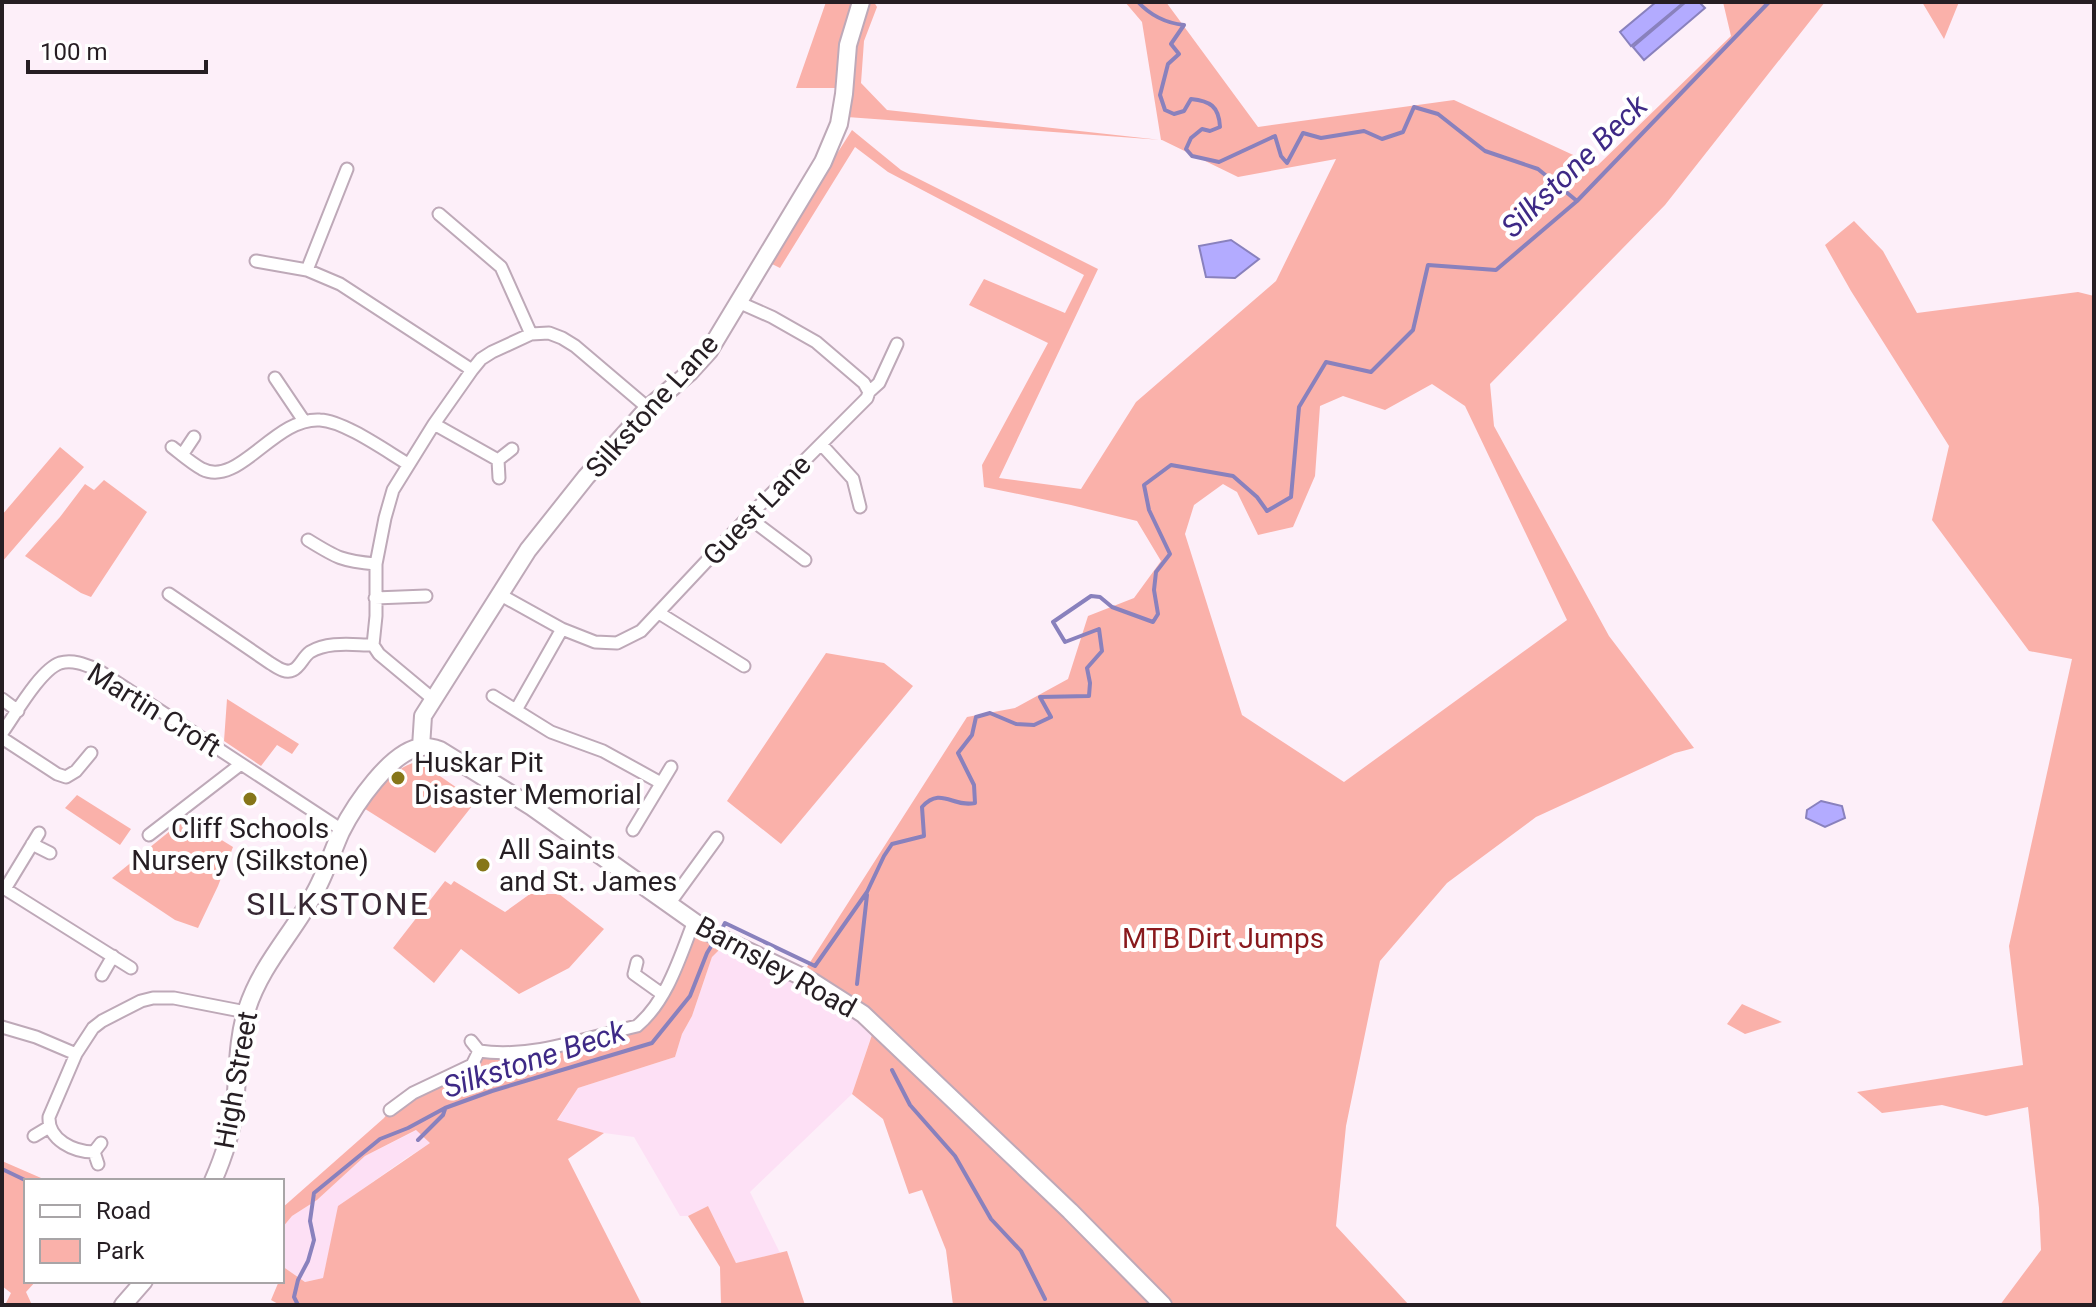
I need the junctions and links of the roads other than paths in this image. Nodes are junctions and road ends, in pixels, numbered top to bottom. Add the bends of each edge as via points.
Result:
1 (861, 2) edge
2 (357, 185) dead end
3 (440, 232) dead end
4 (256, 261) dead end
5 (307, 270) junction
6 (738, 302) junction
7 (531, 334) junction
8 (880, 348) dead end
9 (472, 370) junction
10 (275, 378) dead end
11 (869, 392) junction
12 (648, 408) junction
13 (304, 421) junction
14 (434, 424) junction
15 (194, 437) dead end
16 (821, 444) junction
17 (512, 449) dead end
18 (498, 460) junction
19 (408, 464) junction
20 (499, 478) dead end
21 (869, 487) dead end
22 (856, 492) junction
23 (860, 507) dead end
24 (748, 517) junction
25 (330, 535) dead end
26 (308, 540) dead end
27 (321, 548) junction
28 (805, 560) dead end
29 (376, 564) junction
30 (169, 594) dead end
31 (499, 594) junction
32 (426, 596) dead end
33 (375, 598) junction
34 (659, 613) junction
35 (562, 629) junction
36 (373, 645) junction
37 (738, 647) dead end
38 (731, 658) junction
39 (744, 666) dead end
40 (493, 696) dead end
41 (2, 699) edge
42 (433, 699) junction
43 (516, 710) junction
44 (18, 711) junction
45 (2, 735) edge
46 (421, 747) junction
47 (91, 753) dead end
48 (241, 764) junction
49 (671, 767) dead end
50 (661, 783) junction
51 (153, 816) dead end
52 (163, 825) junction
53 (342, 830) junction
54 (633, 830) dead end
55 (149, 835) dead end
56 (717, 838) dead end
57 (50, 853) dead end
58 (4, 888) edge
59 (669, 904) junction
60 (694, 921) junction
61 (113, 956) junction
62 (131, 968) dead end
63 (633, 972) dead end
64 (102, 975) dead end
65 (662, 994) junction
66 (246, 1012) junction
67 (2, 1027) edge
68 (76, 1054) junction
69 (390, 1110) dead end
70 (49, 1127) junction
71 (34, 1136) dead end
72 (98, 1164) dead end
73 (214, 1179) edge
74 (142, 1283) edge
75 (123, 1305) edge
76 (1163, 1305) edge

1 - 6 street, Silkstone Lane via 848,45 839,124 823,162
2 - 5 street via 345,174
3 - 7 street via 444,218 501,267
4 - 5 street
5 - 9 street via 340,284
6 - 11 street via 816,342
6 - 12 street, Silkstone Lane via 709,351
7 - 9 street via 492,352
7 - 12 street via 549,333 575,346
8 - 11 street, Guest Lane via 896,348
9 - 14 street
10 - 13 street
11 - 16 street, Guest Lane
12 - 31 street, Silkstone Lane via 586,477
13 - 15 street via 227,472 202,469 177,451
13 - 19 street via 337,423
14 - 18 street
14 - 19 street
16 - 22 street via 853,479
16 - 24 street, Guest Lane
17 - 18 street
18 - 20 street
19 - 29 street via 393,490
21 - 22 street
22 - 23 street
24 - 28 street via 797,546
24 - 34 street, Guest Lane
25 - 27 street
26 - 27 street
27 - 29 street via 337,558
29 - 33 street
30 - 36 street via 281,670 296,669 305,656 327,645
31 - 35 street, Guest Lane
31 - 42 street, Silkstone Lane
32 - 33 street
33 - 36 street
34 - 35 street, Guest Lane via 641,631 617,643 595,642
34 - 38 street
35 - 43 street
36 - 42 street
37 - 38 street
38 - 39 street
40 - 43 street
41 - 44 street
42 - 46 street, Silkstone Lane via 423,716
43 - 50 street
44 - 45 street, Martin Croft
44 - 48 street, Martin Croft via 52,667 83,663
45 - 47 street, Martin Croft via 66,777
46 - 53 street, High Street via 398,756
46 - 59 street, Barnsley Road via 440,750 532,807
48 - 52 street, Martin Croft
48 - 53 street, Martin Croft
49 - 50 street
50 - 54 street
51 - 52 street
52 - 55 street, Martin Croft
53 - 66 street, High Street via 315,893 258,979
56 - 59 street
57 - 58 street via 36,838
58 - 61 street
59 - 60 street, Barnsley Road
60 - 65 street
60 - 76 street, Barnsley Road via 863,1014
61 - 62 street
61 - 64 street
63 - 65 street
65 - 69 street via 637,1026 500,1054 475,1046 472,1065
66 - 68 street via 153,998 102,1021
66 - 73 street, High Street via 227,1149
67 - 68 street
68 - 70 street
70 - 71 street
70 - 72 street via 84,1152 98,1148
74 - 75 street

